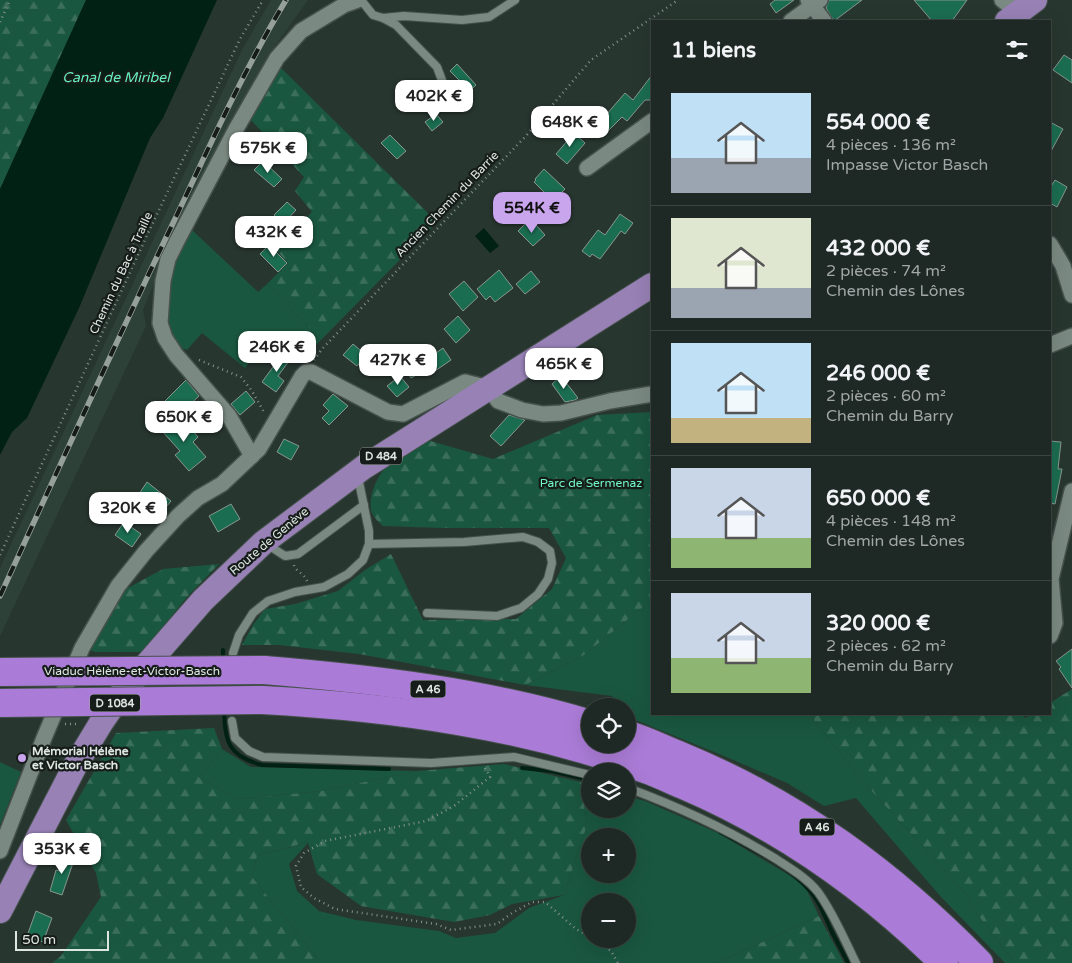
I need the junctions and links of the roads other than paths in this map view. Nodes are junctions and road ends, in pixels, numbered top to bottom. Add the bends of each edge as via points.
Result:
1 (359, 0) edge
2 (515, 0) edge
3 (814, 2) edge
4 (383, 18) junction
5 (792, 20) edge
6 (823, 20) edge
7 (443, 83) dead end
8 (651, 122) edge
9 (586, 168) dead end
10 (1051, 245) edge
11 (1068, 263) edge
12 (651, 287) edge
13 (1072, 296) edge
14 (1072, 336) edge
15 (1051, 345) edge
16 (489, 388) junction
17 (651, 394) edge
18 (252, 456) junction
19 (356, 472) junction
20 (1072, 491) edge
21 (364, 505) junction
22 (271, 537) junction
23 (370, 544) junction
24 (1051, 579) edge
25 (1051, 579) edge
26 (427, 613) dead end
27 (1051, 633) edge
28 (233, 653) dead end
29 (0, 672) edge
30 (0, 703) edge
31 (232, 721) dead end
32 (581, 722) edge
33 (636, 738) edge
34 (581, 773) edge
35 (636, 791) edge
36 (0, 851) edge
37 (0, 911) edge
38 (856, 963) edge
39 (944, 963) edge
40 (979, 963) edge

1 - 4 lane via 373,15
1 - 18 street via 344,5 301,31 277,58 168,259 160,312 165,338 229,416
2 - 4 lane via 489,17 462,20 404,16
3 - 5 street
3 - 6 street
4 - 7 lane via 396,25 437,67
8 - 9 street
10 - 11 street
11 - 13 street
12 - 16 main road, Route de Genève / D 484
14 - 15 street
16 - 17 street via 498,401 543,414
16 - 18 street via 466,382 403,414 388,412 306,372
16 - 19 main road, Route de Genève / D 484
18 - 36 street via 222,484 198,498 178,516 118,586 82,648
19 - 21 lane
19 - 22 main road, Route de Genève / D 484
20 - 24 street
21 - 22 lane via 298,554 285,556
21 - 23 lane
22 - 37 main road, Route de Genève / D 1084 via 203,600 121,694 75,766
23 - 26 lane via 523,537 550,551 552,563 548,580 538,594 521,608 498,616
23 - 28 lane via 363,560 348,574 324,587 268,601 253,613 238,635
25 - 27 street via 1055,623
29 - 32 highway, Viaduc Hélène-et-Victor-Basch / A 46, bridge via 264,670 411,686 494,700
30 - 39 highway, A 46, bridge via 262,700 324,704 423,715 540,738 645,769 714,799 794,843 836,870
31 - 34 lane via 235,738 249,752 262,757 430,762 514,757
33 - 40 highway, A 46 via 706,766 811,823 909,896
35 - 38 lane via 676,806 756,846 800,874 831,913

